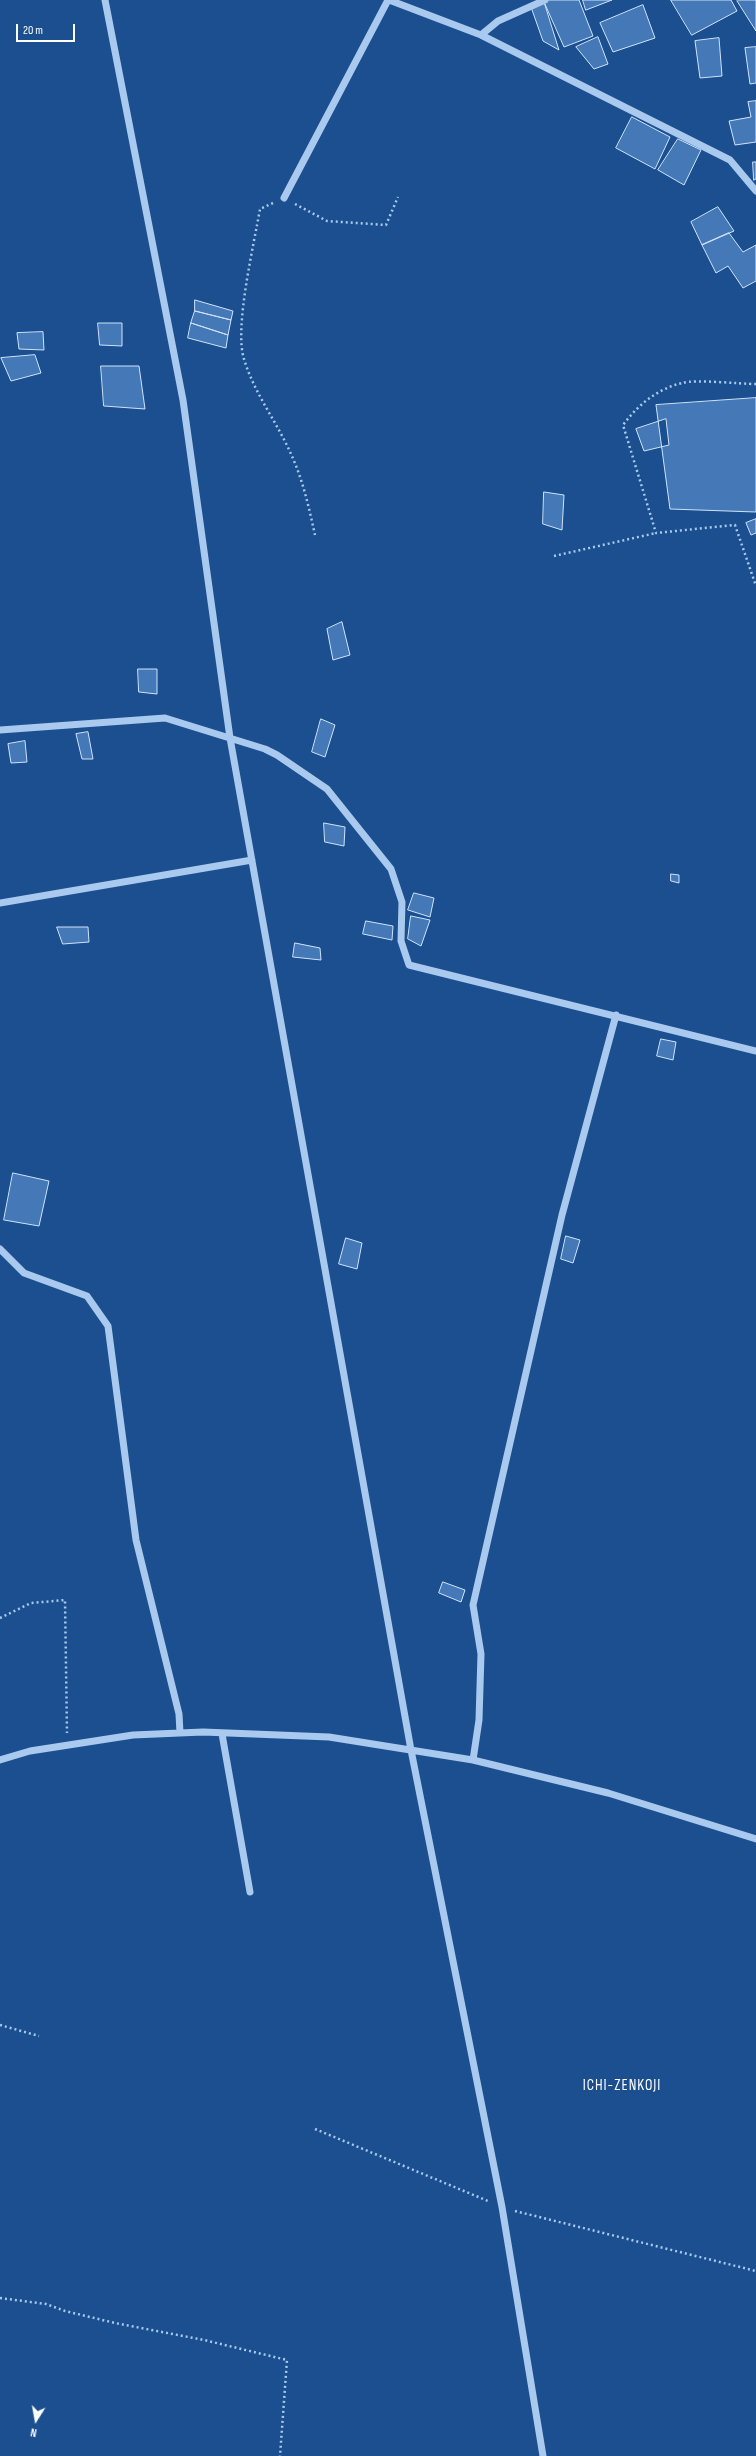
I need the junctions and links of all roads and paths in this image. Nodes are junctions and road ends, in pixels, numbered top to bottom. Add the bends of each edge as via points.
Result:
1 (105, 0) edge
2 (388, 0) edge
3 (545, 0) edge
4 (481, 35) junction
5 (756, 190) edge
6 (398, 197) dead end
7 (284, 198) junction
8 (756, 384) edge
9 (656, 533) junction
10 (315, 535) dead end
11 (554, 556) dead end
12 (756, 586) edge
13 (0, 730) edge
14 (230, 738) junction
15 (252, 860) junction
16 (0, 902) edge
17 (616, 1015) junction
18 (756, 1051) edge
19 (0, 1248) edge
20 (0, 1618) edge
21 (180, 1733) junction
22 (222, 1734) junction
23 (67, 1747) junction
24 (411, 1750) junction
25 (0, 1760) edge
26 (473, 1760) junction
27 (756, 1839) edge
28 (250, 1892) dead end
29 (0, 2025) edge
30 (39, 2036) dead end
31 (315, 2129) dead end
32 (502, 2207) junction
33 (756, 2271) edge
34 (0, 2298) edge
35 (280, 2456) edge
36 (543, 2456) edge

1 - 14 street via 183,400
2 - 4 street
2 - 7 street
3 - 4 street via 498,21
4 - 5 street via 730,160
6 - 7 path via 386,225 326,220
7 - 10 path via 260,209 241,326 243,358 264,405 291,453 303,485
8 - 9 path via 683,382 658,392 637,407 623,425
9 - 11 path
9 - 12 path via 735,525
13 - 14 street via 165,718
14 - 15 street
14 - 17 street via 277,755 327,790 391,869 402,902 400,941 409,965
15 - 16 street
15 - 24 street
17 - 18 street
17 - 26 street via 562,1215 473,1606 480,1654 479,1720
19 - 21 street via 24,1273 87,1296 108,1326 136,1540 178,1714
20 - 23 path via 31,1603 65,1600
21 - 22 street
21 - 23 street via 133,1735
22 - 24 street via 329,1737
22 - 28 street
23 - 25 street via 30,1751
24 - 26 street
24 - 32 street
26 - 27 street via 608,1793
29 - 30 path
31 - 32 path
32 - 33 path
32 - 36 street
34 - 35 path via 46,2304 93,2318 287,2360

